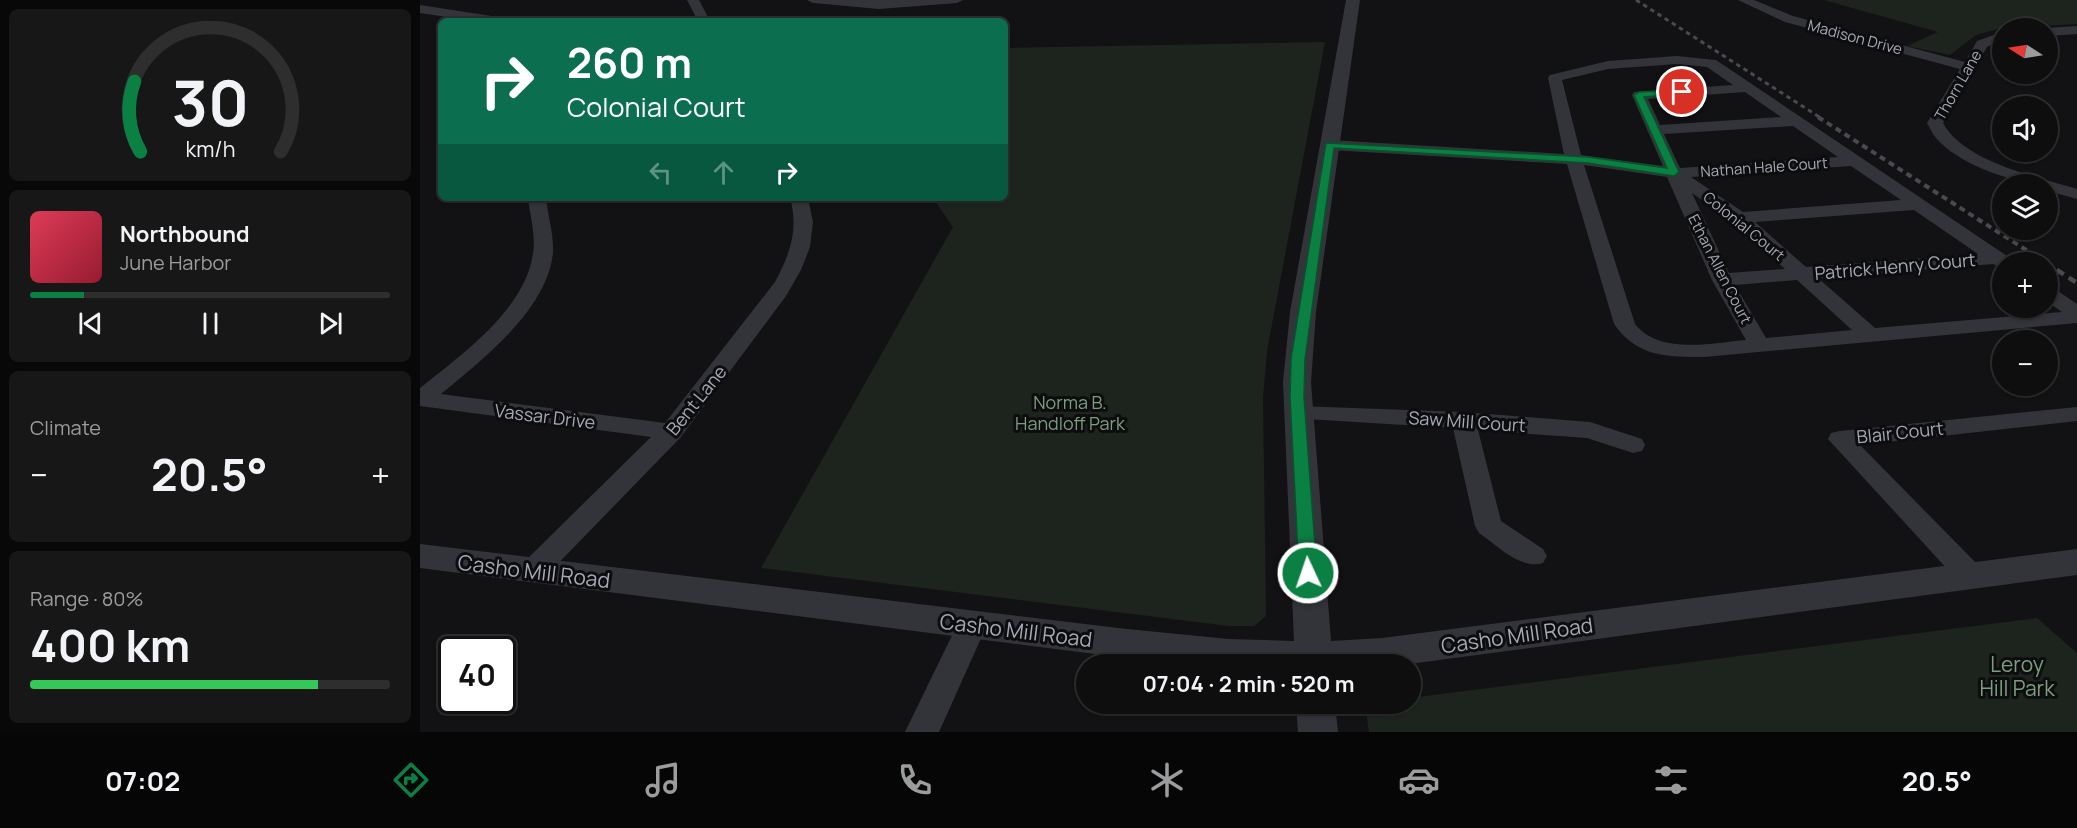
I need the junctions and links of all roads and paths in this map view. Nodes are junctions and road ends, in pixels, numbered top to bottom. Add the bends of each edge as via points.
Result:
1 (693, 0) edge
2 (813, 0) edge
3 (957, 0) edge
4 (1353, 0) edge
5 (1744, 0) edge
6 (420, 9) edge
7 (445, 13) junction
8 (478, 18) edge
9 (702, 18) edge
10 (420, 22) edge
11 (2077, 30) edge
12 (2058, 31) edge
13 (1992, 40) edge
14 (1968, 67) junction
15 (1747, 88) junction
16 (1796, 122) junction
17 (1655, 130) junction
18 (1330, 145) junction
19 (1573, 159) junction
20 (1853, 161) junction
21 (1674, 172) junction
22 (2077, 194) edge
23 (537, 201) edge
24 (800, 201) edge
25 (1918, 204) junction
26 (1739, 218) junction
27 (1992, 255) edge
28 (1992, 260) edge
29 (1801, 273) junction
30 (1722, 280) junction
31 (2058, 301) edge
32 (2077, 315) edge
33 (1869, 334) junction
34 (1759, 344) junction
35 (420, 399) edge
36 (1298, 413) junction
37 (2077, 414) edge
38 (1462, 420) junction
39 (671, 432) junction
40 (1633, 445) dead end
41 (1533, 555) dead end
42 (420, 556) edge
43 (2077, 562) edge
44 (533, 572) junction
45 (1971, 576) junction
46 (972, 625) junction
47 (1220, 654) edge
48 (1314, 654) edge
49 (1374, 654) edge
50 (1317, 714) edge
51 (922, 732) edge
52 (1318, 732) edge

1 - 9 street
2 - 3 street via 879,5
4 - 18 street
5 - 14 street, Madison Drive via 1788,19
6 - 7 street
7 - 8 street
7 - 10 street
11 - 12 street
13 - 14 street, Thorn Lane via 1982,44
14 - 22 street, Thorn Lane via 1935,123 1936,130 1956,149 1994,167
15 - 16 street
15 - 17 street, Ethan Allen Court via 1639,95
15 - 19 street via 1711,63 1697,60 1564,73 1555,78 1556,91
16 - 17 street
16 - 20 street
17 - 21 street, Ethan Allen Court
18 - 19 street, Colonial Court
18 - 36 street via 1300,334
19 - 21 street, Colonial Court
19 - 34 street via 1630,334 1652,346 1683,350
20 - 21 street, Nathan Hale Court
20 - 25 street
21 - 26 street, Colonial Court
21 - 30 street, Ethan Allen Court
23 - 35 street via 543,255 534,284 487,344
24 - 39 street, Bent Lane via 804,220 802,237 789,277
25 - 26 street
25 - 27 street
26 - 29 street, Colonial Court
28 - 29 street, Patrick Henry Court
29 - 30 street, Patrick Henry Court
29 - 33 street, Colonial Court
30 - 34 street, Ethan Allen Court
31 - 32 street
32 - 33 street
33 - 34 street
35 - 39 street, Vassar Drive
36 - 38 street, Saw Mill Court
36 - 48 street
37 - 45 street, Blair Court via 1840,439
38 - 40 street, Saw Mill Court via 1590,430
38 - 41 street via 1489,526
39 - 44 street, Bent Lane
42 - 44 street, Casho Mill Road
43 - 45 street, Casho Mill Road
44 - 46 street, Casho Mill Road
45 - 49 street, Casho Mill Road
46 - 47 street, Casho Mill Road
46 - 51 street
50 - 52 street

